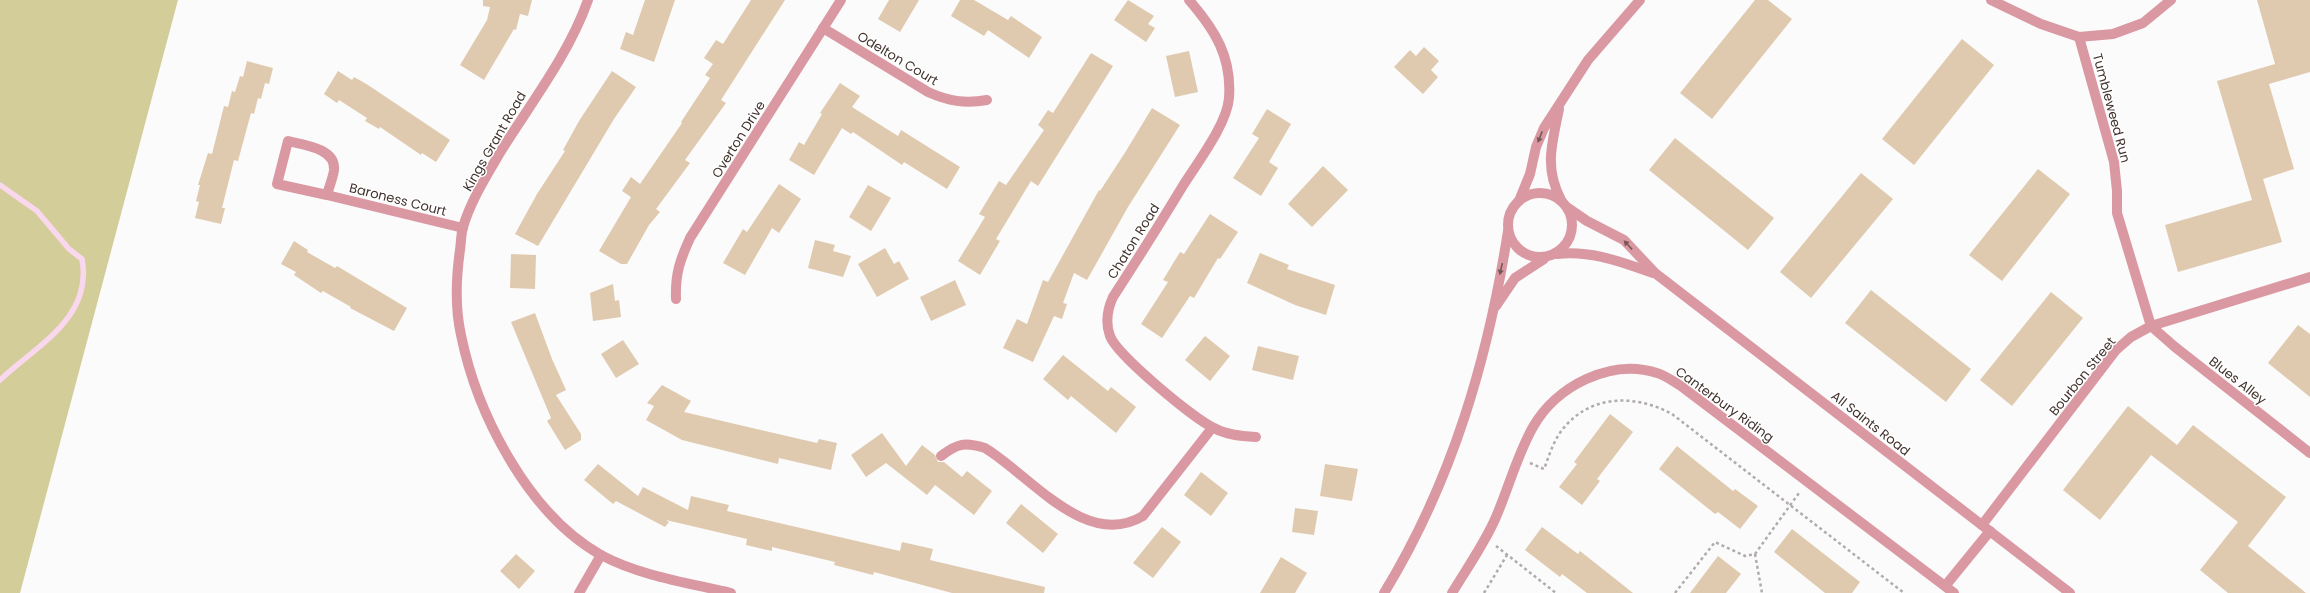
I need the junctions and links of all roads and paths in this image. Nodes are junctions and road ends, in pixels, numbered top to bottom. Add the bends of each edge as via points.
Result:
1 (588, 0) edge
2 (841, 0) edge
3 (1189, 0) edge
4 (1640, 0) edge
5 (1992, 0) edge
6 (2171, 0) edge
7 (823, 28) junction
8 (2079, 37) junction
9 (987, 100) dead end
10 (1560, 103) junction
11 (327, 195) junction
12 (1519, 200) junction
13 (1565, 205) junction
14 (463, 228) junction
15 (1508, 231) junction
16 (1557, 254) junction
17 (1545, 258) junction
18 (1655, 274) junction
19 (2310, 277) edge
20 (676, 299) dead end
21 (1494, 309) junction
22 (2151, 326) junction
23 (1212, 428) junction
24 (1256, 438) dead end
25 (2310, 453) edge
26 (941, 456) dead end
27 (1527, 470) dead end
28 (1808, 482) junction
29 (1790, 506) junction
30 (1986, 528) junction
31 (1485, 538) junction
32 (1498, 539) dead end
33 (1496, 546) junction
34 (1755, 554) junction
35 (601, 555) junction
36 (1507, 555) junction
37 (1946, 585) junction
38 (579, 593) edge
39 (731, 593) edge
40 (1384, 593) edge
41 (1452, 593) edge
42 (1484, 593) edge
43 (1556, 593) edge
44 (1674, 593) edge
45 (1762, 593) edge
46 (1904, 593) edge
47 (1954, 593) edge
48 (2070, 593) edge

1 - 14 street, Kings Grant Road via 566,47 490,170
2 - 7 street, Overton Drive
3 - 23 street, Chaton Road via 1214,31 1224,54 1229,100 1213,138 1113,297 1107,310 1107,321 1110,336 1123,354 1192,414
4 - 10 street via 1588,60
5 - 8 street via 2041,24
6 - 8 street via 2143,23 2113,34
7 - 9 street, Odelton Court via 945,100 967,103
7 - 20 street, Overton Drive via 690,238 675,278
8 - 22 street, Tumbleweed Run via 2114,162 2117,213
10 -> 12 street via 1544,128
10 - 13 street via 1550,164 1551,176
11 - 11 street, Baroness Court via 277,184 288,140 320,149 330,156 334,169
11 - 14 street, Baroness Court
12 - 13 street via 1541,193 1553,195
12 - 15 street via 1508,218
13 - 16 street via 1573,220 1572,233 1568,243
18 -> 13 street, All Saints Road via 1624,240 1587,221
14 - 35 street, Kings Grant Road via 457,267 457,300 460,334 471,374 512,465 539,501 569,531
15 - 17 street via 1512,242 1521,252 1532,258
15 -> 21 street
16 - 17 street
16 - 18 street, All Saints Road via 1599,255
17 - 21 street via 1515,278
18 - 30 street, All Saints Road
19 - 22 street, Bourbon Street
21 - 40 street via 1472,396 1443,479
22 - 25 street, Blues Alley
22 - 30 street, Bourbon Street via 2131,337 2116,350
23 - 24 street, Chaton Road via 1227,434
23 - 26 street via 1143,516 1131,523 1114,526 1098,524 1072,514 985,448 970,444 955,445
27 - 29 path via 1530,463 1544,469 1562,430 1585,409 1606,402 1629,400 1656,405 1672,414
28 - 29 path
28 - 31 street, Canterbury Riding via 1675,383 1658,373 1638,368 1618,369 1600,373 1580,382 1544,410 1524,445 1496,518
28 - 37 street, Canterbury Riding
29 - 34 path
29 - 46 path
30 - 37 street
30 - 48 street, All Saints Road
31 - 33 path
31 - 41 street, Canterbury Riding
32 - 33 path
33 - 36 path
34 - 44 path via 1744,556 1715,542
34 - 45 path
35 - 38 street
35 - 39 street, Kings Grant Road via 630,567
36 - 42 path
36 - 43 path
37 - 47 street, Canterbury Riding

